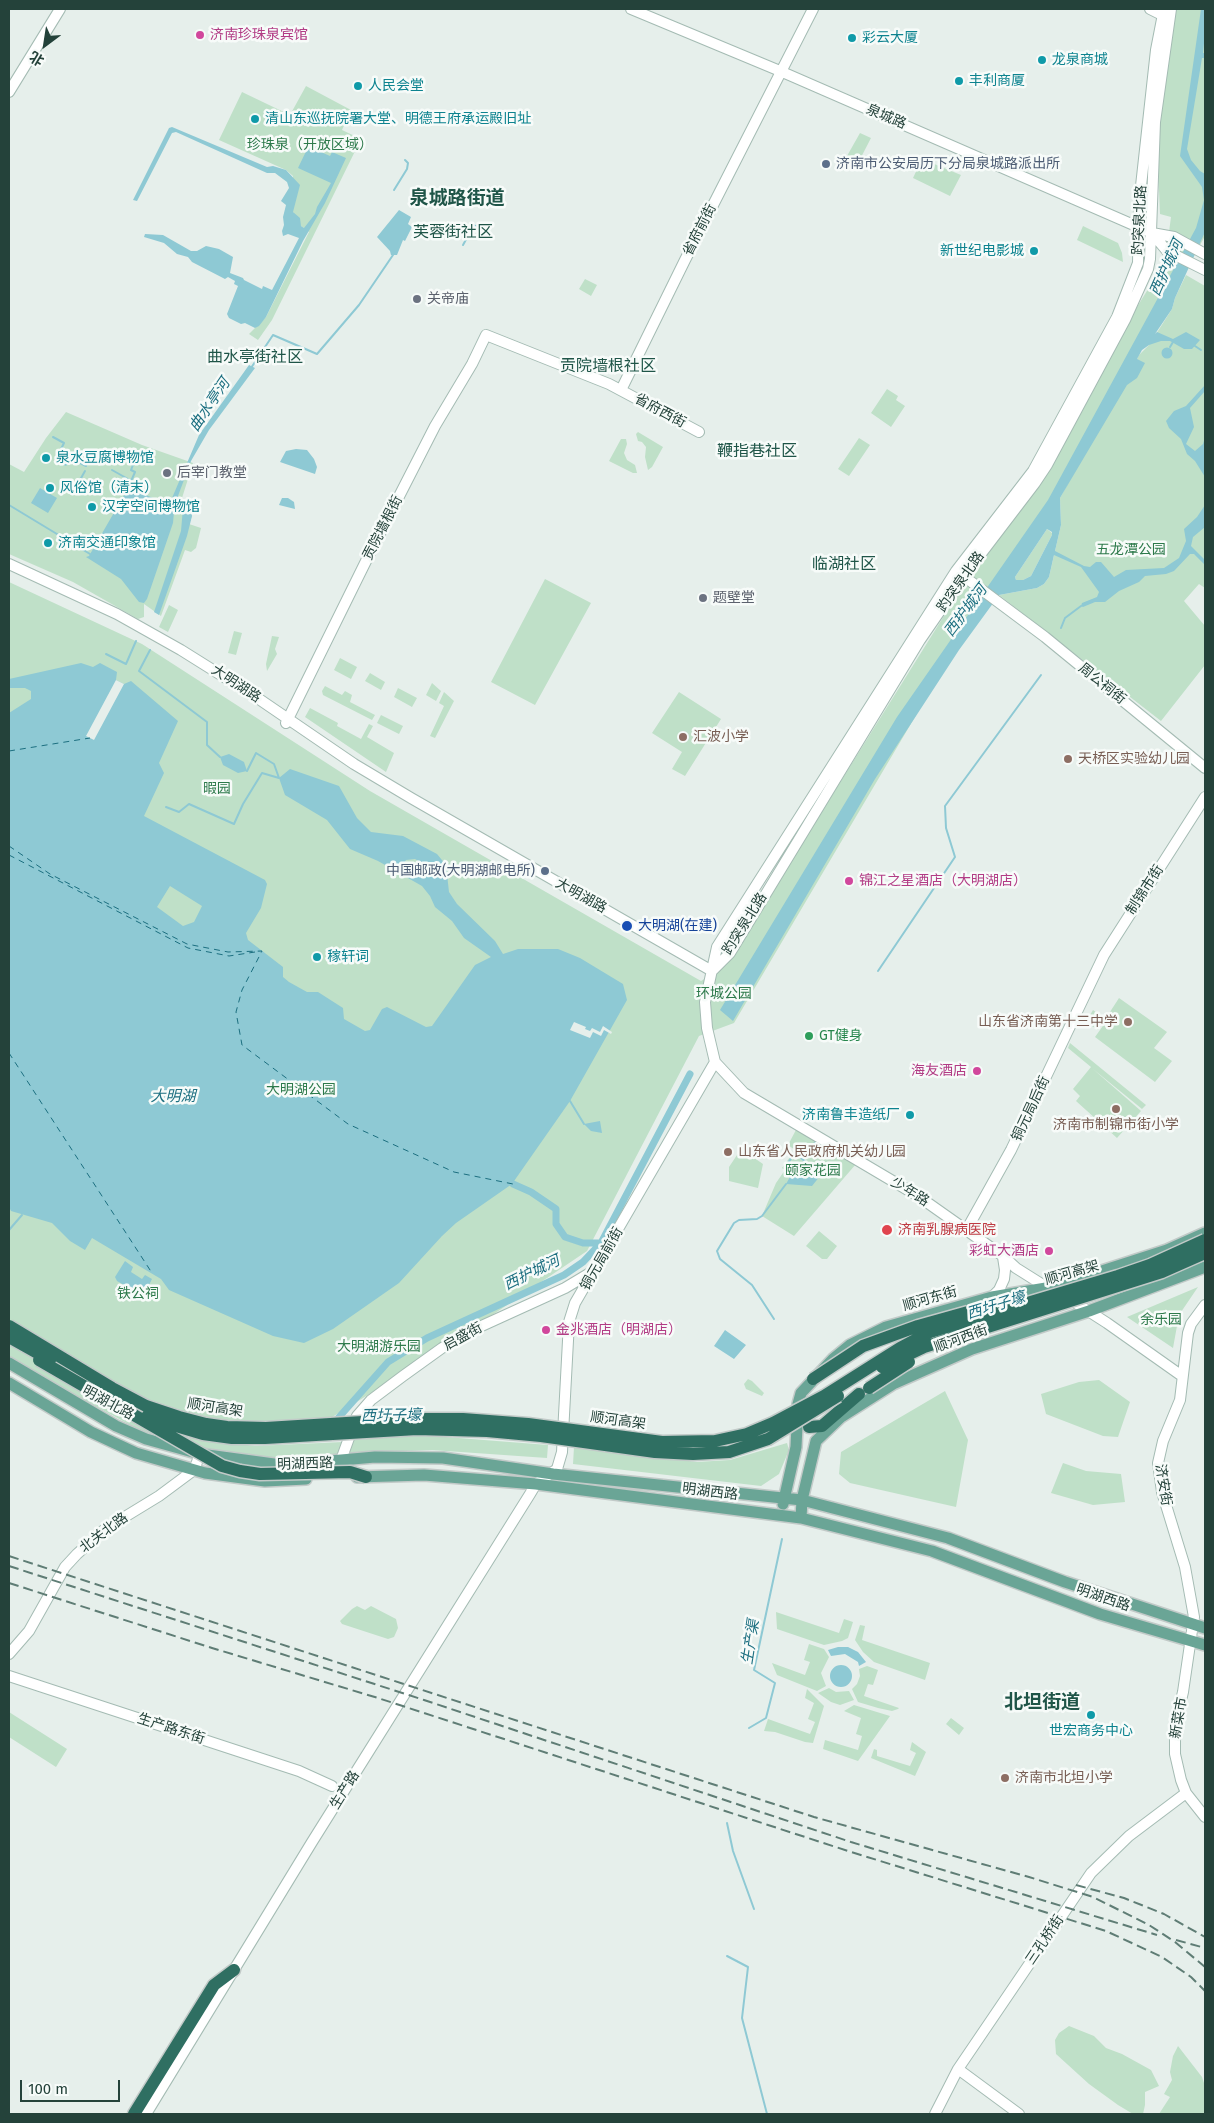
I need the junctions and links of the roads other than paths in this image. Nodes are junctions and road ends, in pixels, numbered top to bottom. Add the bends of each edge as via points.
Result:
1 (60, 9) edge
2 (631, 9) edge
3 (813, 9) edge
4 (1150, 9) edge
5 (1166, 13) edge
6 (780, 71) junction
7 (9, 92) edge
8 (1139, 226) junction
9 (1152, 233) junction
10 (1205, 254) edge
11 (1204, 270) edge
12 (486, 334) joint
13 (621, 390) junction
14 (699, 432) dead end
15 (9, 564) edge
16 (9, 570) edge
17 (963, 575) junction
18 (287, 721) junction
19 (1205, 768) edge
20 (1205, 796) edge
21 (712, 971) junction
22 (1088, 986) joint
23 (714, 1062) junction
24 (967, 1229) junction
25 (1205, 1233) edge
26 (1205, 1240) edge
27 (1205, 1253) edge
28 (1003, 1256) junction
29 (1205, 1267) edge
30 (596, 1270) junction
31 (1050, 1290) junction
32 (1076, 1296) junction
33 (992, 1297) junction
34 (1205, 1305) edge
35 (1089, 1311) junction
36 (9, 1326) edge
37 (9, 1337) edge
38 (9, 1342) edge
39 (9, 1363) edge
40 (1182, 1376) junction
41 (813, 1379) junction
42 (9, 1383) edge
43 (864, 1391) junction
44 (798, 1404) junction
45 (841, 1417) junction
46 (809, 1427) junction
47 (829, 1428) junction
48 (200, 1454) junction
49 (341, 1460) junction
50 (194, 1470) junction
51 (553, 1474) junction
52 (366, 1477) junction
53 (536, 1484) junction
54 (784, 1499) junction
55 (802, 1500) junction
56 (782, 1516) junction
57 (801, 1518) junction
58 (1200, 1626) edge
59 (1192, 1642) junction
60 (1205, 1645) edge
61 (9, 1654) edge
62 (9, 1676) edge
63 (332, 1786) dead end
64 (1186, 1793) junction
65 (1205, 1817) edge
66 (234, 1970) junction
67 (958, 2069) junction
68 (134, 2114) edge
69 (146, 2114) edge
70 (935, 2114) edge
71 (1019, 2114) edge

1 - 7 main road
2 - 6 main road, 泉城路
3 - 6 main road, 省府前街
4 - 5 main road
5 - 8 main road, 趵突泉北路 via 1156,50
5 - 9 main road, 趵突泉北路 via 1155,122
6 - 8 main road, 泉城路
6 - 13 main road, 省府前街
8 - 9 main road, 泉城路
8 - 17 main road, 趵突泉北路 via 1138,264 1117,317 1033,471
9 - 10 main road via 1178,239
9 - 11 main road via 1167,251
9 - 17 main road, 趵突泉北路 via 1148,269 1126,320 1047,464
12 - 13 main road, 省府西街
12 - 18 main road, 贡院墙根街 via 368,557
13 - 14 main road, 省府西街
15 - 18 main road, 大明湖路 via 117,614 160,638
16 - 18 main road, 大明湖路 via 158,642
17 - 19 main road, 周公祠街
17 - 21 main road, 趵突泉北路 via 730,953
18 - 21 main road, 大明湖路 via 411,798
20 - 22 main road, 制锦市街 via 1104,955
21 - 23 main road via 706,1010
22 - 24 main road, 铜元局后街 via 1011,1150
23 - 24 main road, 少年路 via 744,1093 915,1194
23 - 30 main road, 铜元局前街
24 - 28 main road, 少年路
25 - 31 main road, 顺河东街 via 1167,1250
26 - 32 highway, 顺河高架, bridge
27 - 32 highway, 顺河高架, bridge via 1162,1272
28 - 31 main road, 少年路
28 - 33 main road via 1004,1279
29 - 35 main road, 顺河西街
30 - 49 main road, 启盛街, bridge via 442,1348 371,1400 357,1416
30 - 51 main road, 铜元局前街, bridge via 576,1303 569,1322 562,1452 560,1464
31 - 32 main road, 少年路, bridge
31 - 33 main road, 顺河东街
32 - 35 main road, 少年路
32 - 36 highway, 顺河高架, bridge via 930,1332 773,1423 747,1434 688,1443 463,1419 266,1428 206,1424 146,1406
32 - 37 highway, 顺河高架, bridge via 924,1346 885,1366 768,1439 729,1452 693,1454 487,1431 416,1429 265,1438 203,1434 166,1423 133,1408
32 - 41 highway, bridge via 1026,1294 879,1339
32 - 43 highway, bridge via 1034,1317 941,1346 903,1365
33 - 41 main road, 顺河东街 via 868,1335 850,1345
34 - 40 main road, 济安街 via 1191,1324
35 - 40 main road, 少年路
35 - 45 main road, 顺河西街 via 932,1365 893,1384
38 - 52 highway, bridge via 222,1466 260,1474 350,1472
39 - 48 main road, 明湖北路 via 116,1426 146,1439
40 - 58 main road, 济安街 via 1180,1400 1161,1448 1158,1470
41 - 44 main road, 顺河东街 via 801,1393
42 - 50 main road via 112,1442 136,1453
43 - 45 highway
43 - 46 highway via 822,1426
44 - 46 main road via 801,1421
44 - 54 main road, 顺河东街 via 796,1447
45 - 47 main road, 顺河西街
46 - 47 main road
47 - 55 main road, 顺河西街 via 816,1441
48 - 49 main road, 明湖西路 via 274,1464
48 - 50 main road
49 - 51 main road, 明湖西路 via 442,1458
50 - 52 main road, 明湖西路 via 265,1481
50 - 61 main road, 北关北路 via 89,1541 65,1567 29,1631
51 - 53 main road, 生产路
51 - 54 main road, 明湖西路
52 - 53 main road, 明湖西路 via 424,1474
53 - 56 main road, 明湖西路
53 - 66 main road, 生产路
54 - 55 main road, 明湖西路
54 - 56 main road, 顺河东街
55 - 57 main road, 顺河西街
55 - 58 main road, 明湖西路 via 948,1538 1065,1582
56 - 57 main road, 明湖西路
57 - 59 main road, 明湖西路 via 932,1551 1100,1614
58 - 59 main road, 济安街
59 - 60 main road, 明湖西路
59 - 64 main road, 新菜市 via 1174,1741 1177,1767
62 - 63 main road, 生产路东街 via 299,1771
64 - 65 main road, 新菜市
64 - 67 main road, 三孔桥街 via 1129,1836 1091,1873
66 - 68 highway via 214,1985
66 - 69 main road, 生产路
67 - 70 main road, 三孔桥街
67 - 71 main road

